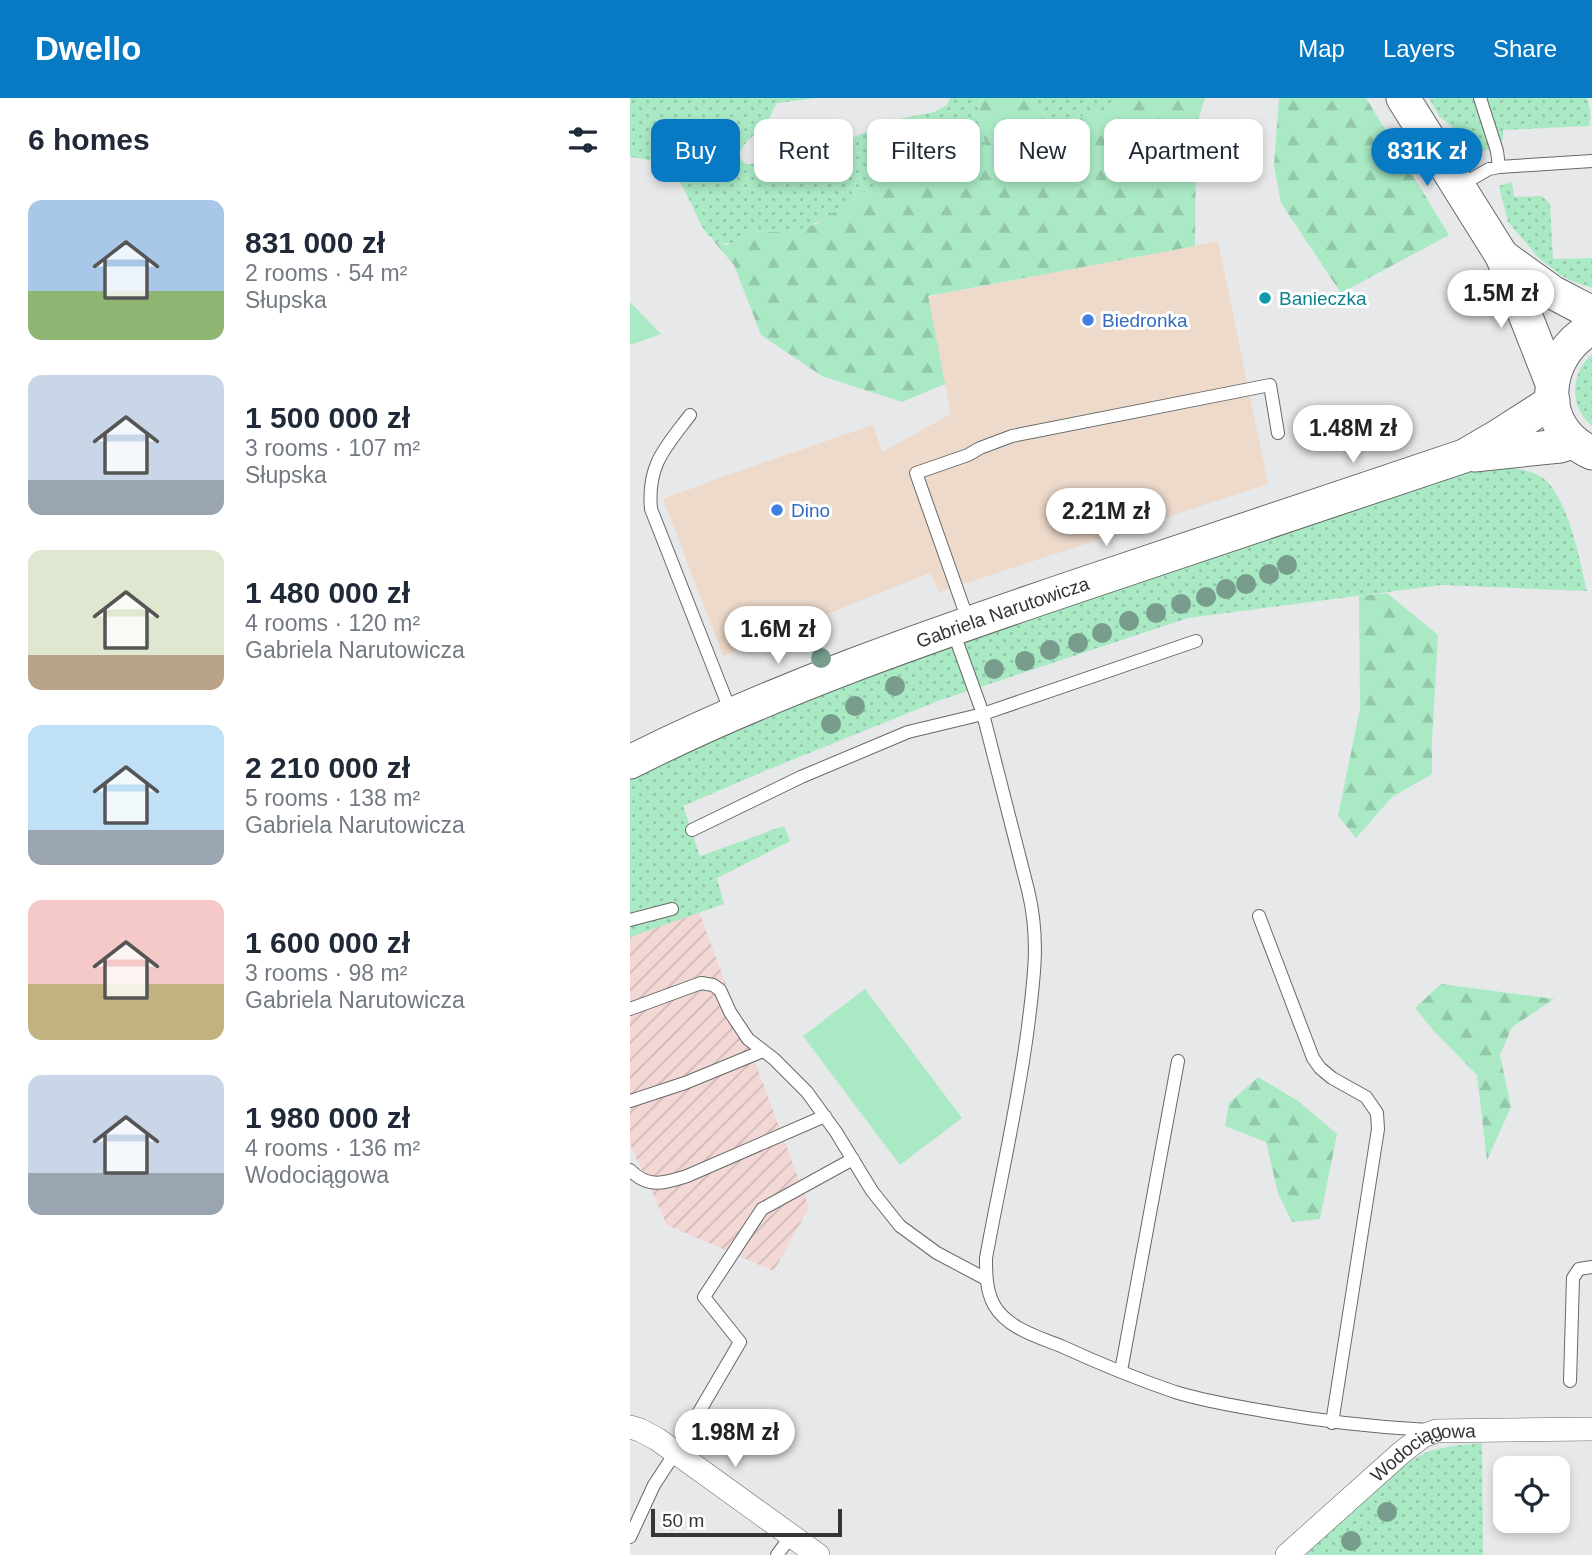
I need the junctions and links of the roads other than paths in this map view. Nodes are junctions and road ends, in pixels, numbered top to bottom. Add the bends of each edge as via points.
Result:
1 (1403, 98) edge
2 (1480, 98) edge
3 (1592, 161) edge
4 (1499, 167) junction
5 (1457, 187) junction
6 (1502, 256) junction
7 (1592, 313) edge
8 (1592, 327) edge
9 (1553, 392) junction
10 (690, 415) dead end
11 (1278, 433) dead end
12 (1583, 448) edge
13 (1464, 456) junction
14 (961, 626) junction
15 (1196, 640) dead end
16 (983, 714) junction
17 (732, 715) junction
18 (630, 762) edge
19 (692, 830) dead end
20 (672, 909) dead end
21 (1259, 916) dead end
22 (630, 920) edge
23 (630, 1009) edge
24 (763, 1051) junction
25 (1178, 1060) dead end
26 (630, 1101) edge
27 (825, 1116) junction
28 (853, 1159) junction
29 (630, 1170) edge
30 (1592, 1267) edge
31 (986, 1279) junction
32 (1121, 1371) junction
33 (1570, 1381) dead end
34 (1332, 1423) junction
35 (630, 1427) edge
36 (1592, 1430) edge
37 (1436, 1431) junction
38 (676, 1453) junction
39 (791, 1536) junction
40 (630, 1538) edge
41 (777, 1555) edge
42 (818, 1555) edge
43 (1287, 1555) edge

1 - 5 main road
2 - 4 lane
3 - 4 lane
4 - 5 lane
5 - 6 main road
6 - 7 main road via 1552,292
6 - 9 main road
8 - 9 main road via 1567,347 1558,363
9 - 12 main road via 1559,422
9 - 13 main road, Gabriela Narutowicza via 1500,435
10 - 17 lane via 653,471 651,509
11 - 14 lane via 1270,385 1012,436 916,473
12 - 13 main road, Gabriela Narutowicza via 1560,446
13 - 14 main road, Gabriela Narutowicza
14 - 16 lane
14 - 17 main road, Gabriela Narutowicza via 838,670
15 - 16 lane
16 - 19 lane via 908,732
16 - 31 lane via 1033,912 1036,943 1022,1075 986,1258
17 - 18 main road, Gabriela Narutowicza
20 - 22 lane
21 - 34 lane via 1313,1058 1332,1078 1366,1097 1377,1113
23 - 24 lane via 701,982 713,985 748,1039
24 - 26 lane
24 - 27 lane via 807,1092
25 - 32 lane
27 - 28 lane
27 - 29 lane via 668,1182 650,1183
28 - 31 lane via 900,1226 937,1253
28 - 38 lane via 762,1209 704,1297 740,1342
30 - 33 lane via 1579,1269 1573,1278
31 - 32 lane via 995,1306 1023,1330
32 - 34 lane via 1238,1407
34 - 37 lane
35 - 38 street
36 - 37 street, Wodociągowa
37 - 43 street, Wodociągowa via 1401,1453
38 - 39 street
38 - 40 lane via 654,1485
39 - 41 lane
39 - 42 street

